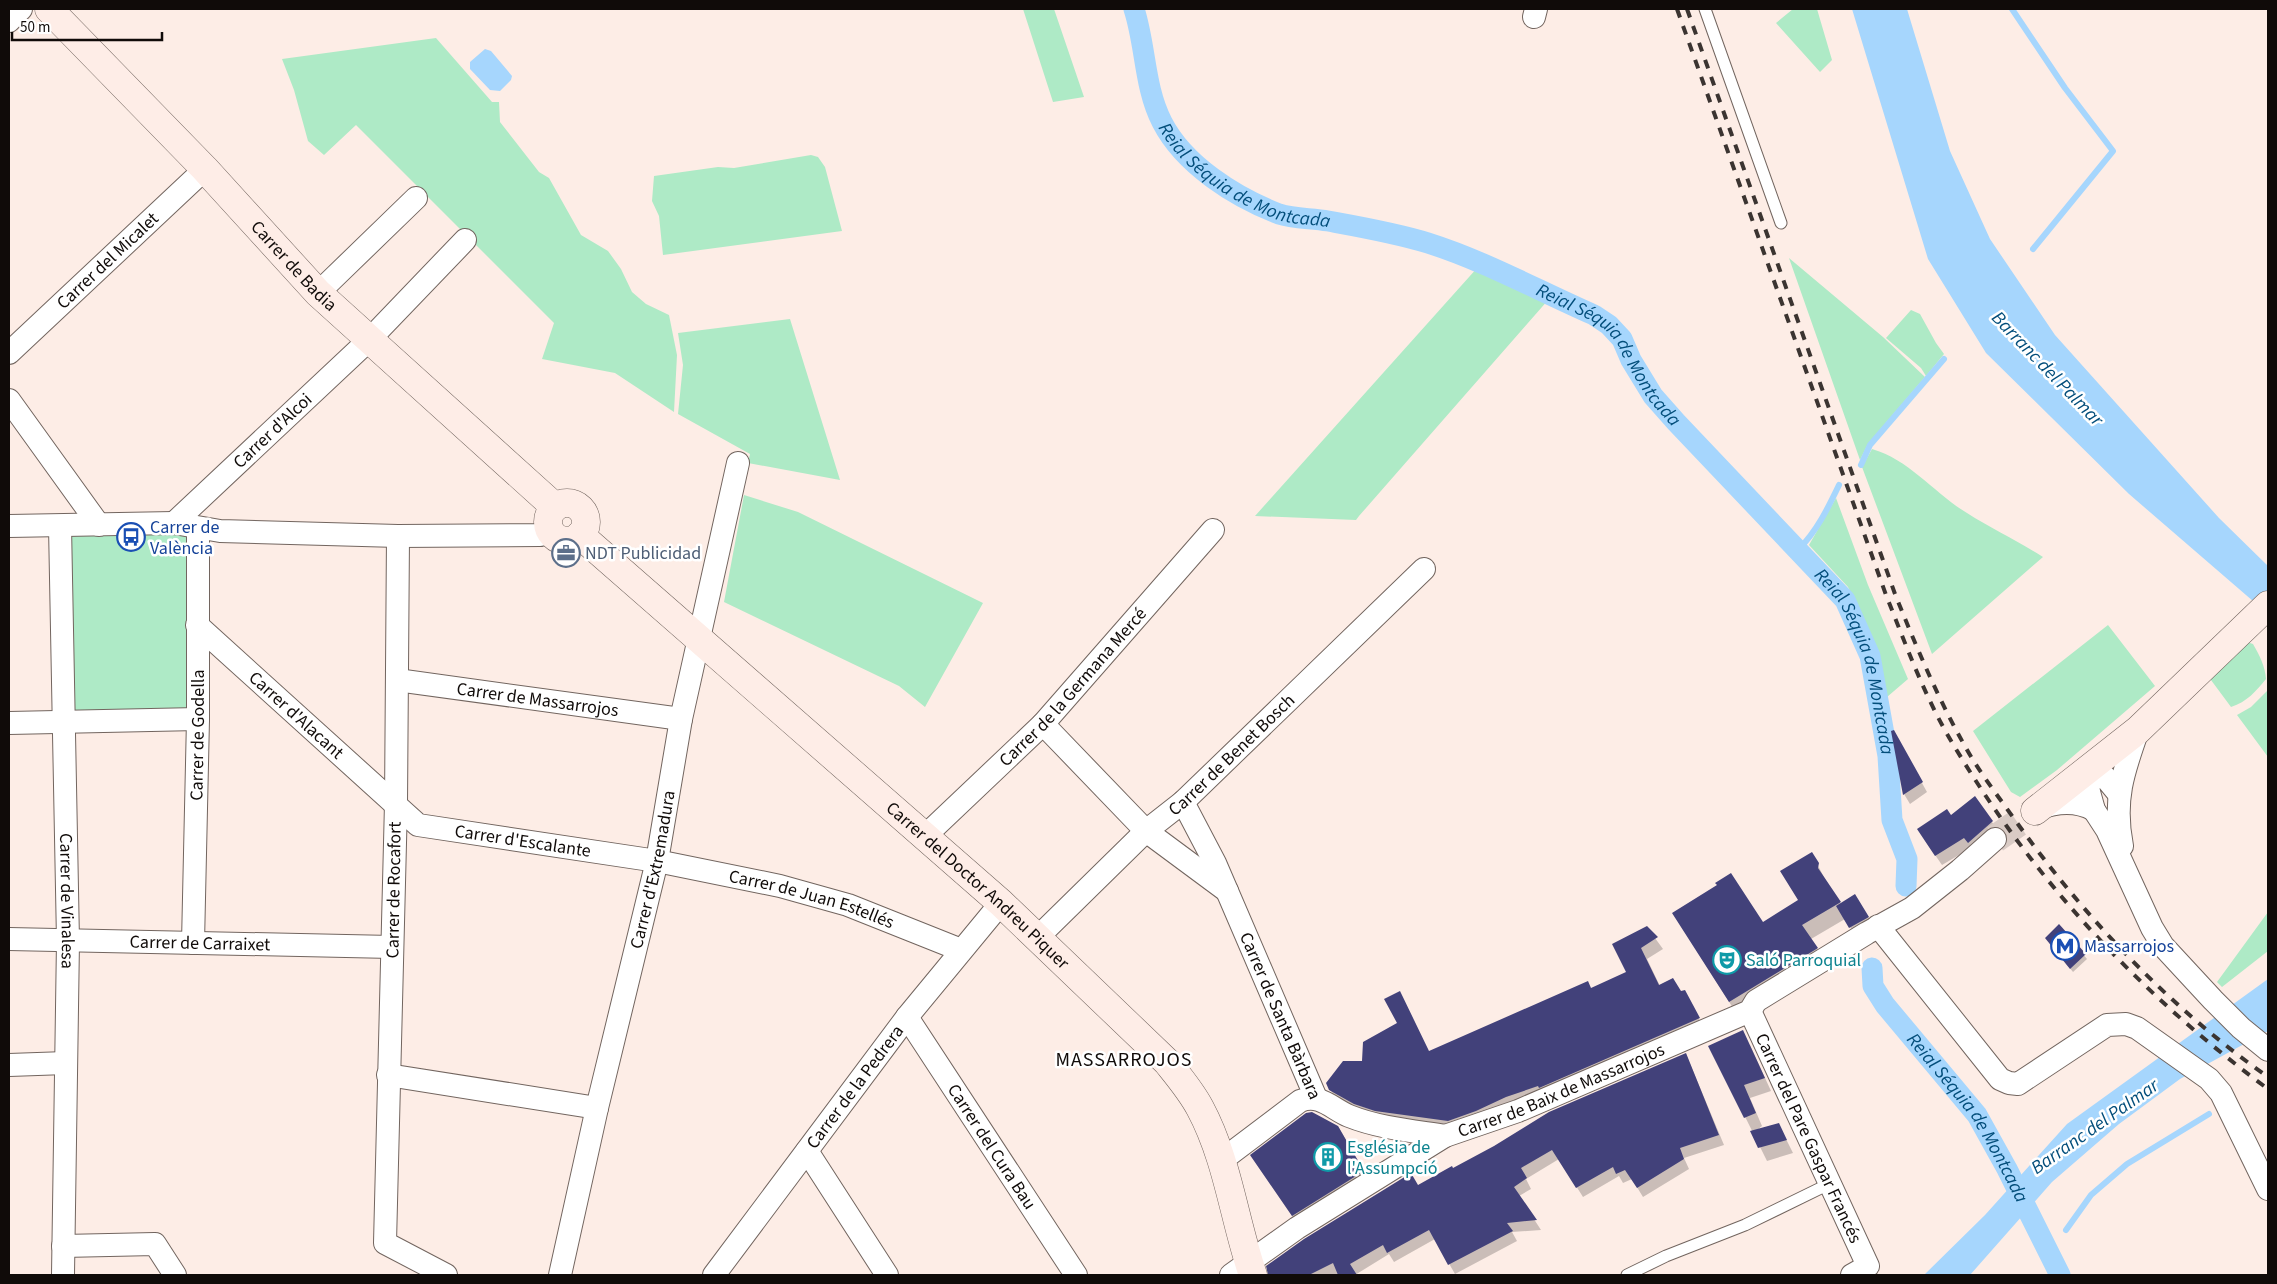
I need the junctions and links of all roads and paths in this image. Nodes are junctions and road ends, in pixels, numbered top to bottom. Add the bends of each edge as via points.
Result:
1 (21, 9) edge
2 (49, 9) edge
3 (1705, 9) edge
4 (9, 21) edge
5 (206, 169) junction
6 (416, 198) dead end
7 (1781, 223) dead end
8 (466, 240) dead end
9 (318, 293) junction
10 (370, 338) junction
11 (9, 353) edge
12 (9, 400) edge
13 (738, 463) dead end
14 (553, 519) junction
15 (174, 523) junction
16 (99, 525) junction
17 (9, 526) edge
18 (60, 526) junction
19 (198, 529) junction
20 (1213, 530) dead end
21 (398, 536) junction
22 (1424, 569) dead end
23 (2268, 605) edge
24 (198, 625) junction
25 (699, 638) junction
26 (396, 680) junction
27 (198, 719) junction
28 (680, 719) junction
29 (64, 722) junction
30 (9, 723) edge
31 (1043, 724) junction
32 (2138, 730) junction
33 (2087, 770) junction
34 (2119, 794) junction
35 (1183, 802) junction
36 (396, 803) junction
37 (2036, 810) joint
38 (2094, 810) junction
39 (1146, 831) junction
40 (925, 836) junction
41 (1995, 839) tunnel mouth
42 (657, 861) junction
43 (2129, 876) junction
44 (1228, 892) junction
45 (1001, 903) junction
46 (1878, 926) junction
47 (1038, 937) junction
48 (9, 939) edge
49 (68, 940) junction
50 (193, 943) junction
51 (392, 948) junction
52 (961, 950) junction
53 (1750, 1011) junction
54 (907, 1017) junction
55 (2268, 1050) edge
56 (66, 1063) junction
57 (9, 1065) edge
58 (388, 1075) junction
59 (1316, 1098) junction
60 (597, 1108) junction
61 (1444, 1136) junction
62 (807, 1151) junction
63 (1222, 1160) junction
64 (1829, 1184) junction
65 (2268, 1189) edge
66 (63, 1246) junction
67 (1244, 1271) edge
68 (1860, 1271) edge
69 (62, 1275) edge
70 (175, 1275) edge
71 (446, 1275) edge
72 (560, 1275) edge
73 (714, 1275) edge
74 (887, 1275) edge
75 (1076, 1275) edge
76 (1627, 1275) edge

1 - 4 street
2 - 5 street, Carrer de Badia
3 - 7 lane
5 - 9 street, Carrer de Badia
5 - 11 street, Carrer del Micalet
6 - 9 street
8 - 10 street, Carrer d'Alcoi
9 - 10 street, Carrer de Badia
10 - 14 street, Carrer de Badia
10 - 15 street, Carrer d'Alcoi
12 - 16 street
13 - 25 street, Carrer d'Extremadura
14 - 21 street via 540,535
14 - 25 street via 567,504 579,508 585,519 580,535
15 - 16 street
15 - 19 street
16 - 18 street
17 - 18 street
18 - 29 street, Carrer de Vinalesa
19 - 21 street
19 - 24 street, Carrer de Godella
20 - 31 street, Carrer de la Germana Mercé
21 - 26 street, Carrer de Rocafort
22 - 35 street, Carrer de Benet Bosch
23 - 32 street
24 - 27 street, Carrer de Godella
24 - 36 street, Carrer d'Alacant
25 - 28 street, Carrer d'Extremadura
25 - 40 street, Carrer del Doctor Andreu Piquer
26 - 28 street, Carrer de Massarrojos
26 - 36 street, Carrer de Rocafort
27 - 29 street
27 - 50 street, Carrer de Godella
28 - 42 street, Carrer d'Extremadura
29 - 30 street
29 - 49 street, Carrer de Vinalesa
31 - 39 street
31 - 40 street, Carrer de la Germana Mercé
32 - 33 street
32 - 34 street
33 - 34 street via 2105,777
33 - 37 street
33 - 38 street
34 - 43 street via 2118,828
35 - 39 street, Carrer de Benet Bosch
35 - 44 street, Carrer de Santa Bàrbara
36 - 42 street, Carrer d'Escalante via 418,825
36 - 51 street, Carrer de Rocafort
37 - 38 street via 2064,802
38 - 43 street
39 - 44 street
39 - 47 street, Carrer de Benet Bosch
40 - 45 street, Carrer del Doctor Andreu Piquer
41 - 46 street, Carrer de Baix de Massarrojos via 1912,908
42 - 52 street, Carrer de Juan Estellés via 780,886 848,905
42 - 60 street, Carrer d'Extremadura
43 - 55 street via 2139,903 2163,946 2241,1028
44 - 59 street, Carrer de Santa Bàrbara
45 - 47 street, Carrer del Doctor Andreu Piquer
45 - 52 street, Carrer de la Pedrera
46 - 53 street, Carrer de Baix de Massarrojos via 1756,1001
46 - 65 street via 2000,1079 2009,1083 2018,1084 2107,1025 2126,1024 2137,1028 2209,1079 2221,1092
47 - 63 street, Carrer del Doctor Andreu Piquer via 1166,1062 1201,1110
48 - 49 street, Carrer de Carraixet
49 - 50 street, Carrer de Carraixet
49 - 56 street, Carrer de Vinalesa
50 - 51 street, Carrer de Carraixet
51 - 58 street, Carrer de Rocafort
52 - 54 street, Carrer de la Pedrera
53 - 61 street, Carrer de Baix de Massarrojos via 1518,1111
53 - 64 street, Carrer del Pare Gaspar Francés
54 - 62 street, Carrer de la Pedrera
54 - 75 street, Carrer del Cura Bau
56 - 57 street
56 - 66 street, Carrer de Vinalesa
58 - 60 street
58 - 71 street, Carrer de Rocafort via 385,1243
59 - 61 street, Carrer de Santa Bàrbara via 1351,1117
59 - 63 street via 1300,1101
60 - 72 street, Carrer d'Extremadura
61 - 67 street, Carrer de Baix de Massarrojos via 1298,1228
62 - 73 street, Carrer de la Pedrera
62 - 74 street
63 - 67 street, Carrer del Doctor Andreu Piquer
64 - 68 street, Carrer del Pare Gaspar Francés
64 - 76 lane via 1745,1225
66 - 69 street, Carrer de Vinalesa
66 - 70 street via 154,1244

